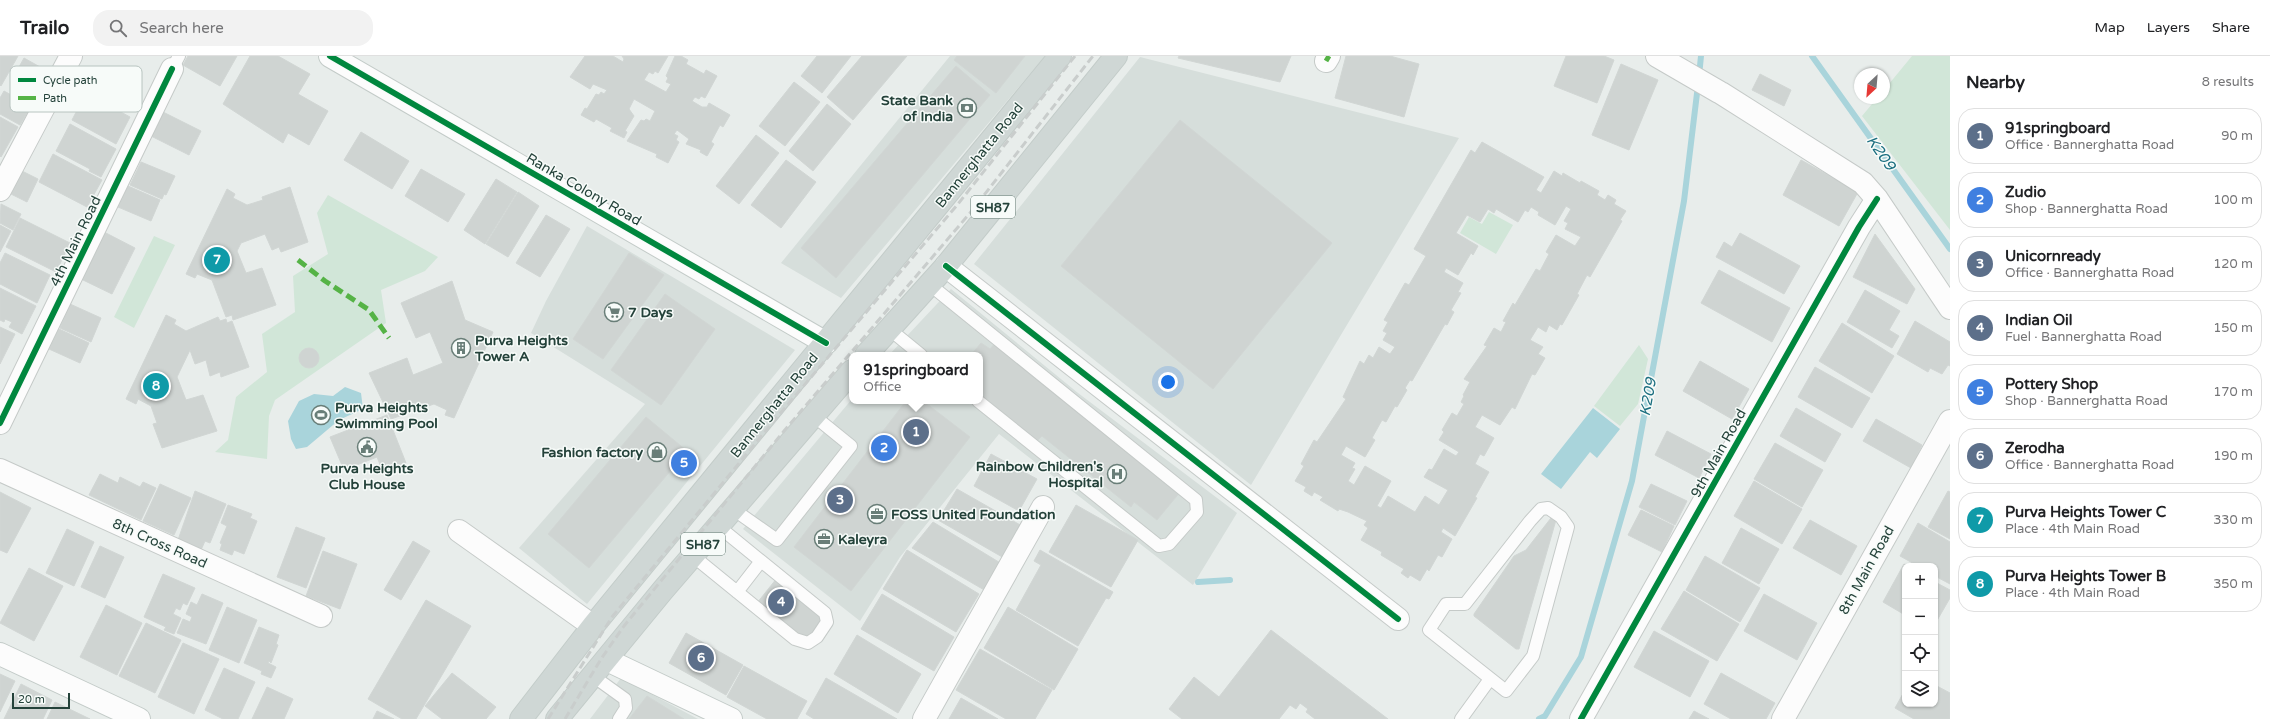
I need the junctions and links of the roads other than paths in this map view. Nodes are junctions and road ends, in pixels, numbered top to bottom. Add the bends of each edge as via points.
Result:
1 (71, 56) edge
2 (330, 56) edge
3 (1060, 56) edge
4 (1116, 56) edge
5 (1665, 61) edge
6 (176, 62) edge
7 (65, 66) edge
8 (40, 112) edge
9 (2, 180) edge
10 (1877, 199) junction
11 (946, 266) junction
12 (929, 284) junction
13 (1950, 308) edge
14 (888, 328) junction
15 (826, 343) junction
16 (868, 352) edge
17 (917, 352) edge
18 (849, 375) edge
19 (982, 404) edge
20 (814, 416) junction
21 (1950, 421) edge
22 (0, 423) edge
23 (0, 470) edge
24 (1042, 507) dead end
25 (733, 509) junction
26 (718, 526) junction
27 (459, 531) dead end
28 (693, 556) junction
29 (761, 561) junction
30 (737, 592) junction
31 (321, 616) dead end
32 (1398, 619) dead end
33 (593, 626) junction
34 (0, 654) edge
35 (600, 668) junction
36 (1490, 679) junction
37 (139, 719) edge
38 (521, 719) edge
39 (557, 719) edge
40 (619, 719) edge
41 (731, 719) edge
42 (924, 719) edge
43 (1461, 719) edge
44 (1581, 719) edge
45 (1783, 719) edge

1 - 7 street
2 - 15 street, Ranka Colony Road
3 - 15 main road, Bannerghatta Road / SH87
4 - 11 main road, SH87
5 - 10 street via 1720,92 1863,183
6 - 22 street, 4th Main Road
8 - 9 street
10 - 13 street
10 - 44 street, 9th Main Road
11 - 12 main road, SH87
11 - 32 street
12 - 14 main road, SH87
12 - 19 lane via 1196,500 1196,512 1170,544 1159,546
14 - 16 main road, SH87
14 - 17 lane
15 - 33 main road, Bannerghatta Road / SH87
18 - 20 main road, SH87
20 - 25 main road, SH87
20 - 25 lane via 851,446 777,540
21 - 45 street, 8th Main Road
23 - 31 street, 8th Cross Road
24 - 42 street
25 - 26 main road, SH87
26 - 28 main road, SH87
26 - 29 lane
27 - 33 street
28 - 30 lane
28 - 35 main road, SH87
29 - 30 lane
29 - 30 lane via 824,613 827,622 817,637 808,643 795,639
33 - 38 main road, Bannerghatta Road / SH87
34 - 37 street
35 - 39 main road, SH87
35 - 40 lane via 625,699 626,708
35 - 41 street
36 - 36 lane via 1429,630 1446,604 1465,604 1530,521 1541,509 1548,508 1561,517 1568,527 1533,656 1506,691
36 - 43 lane

